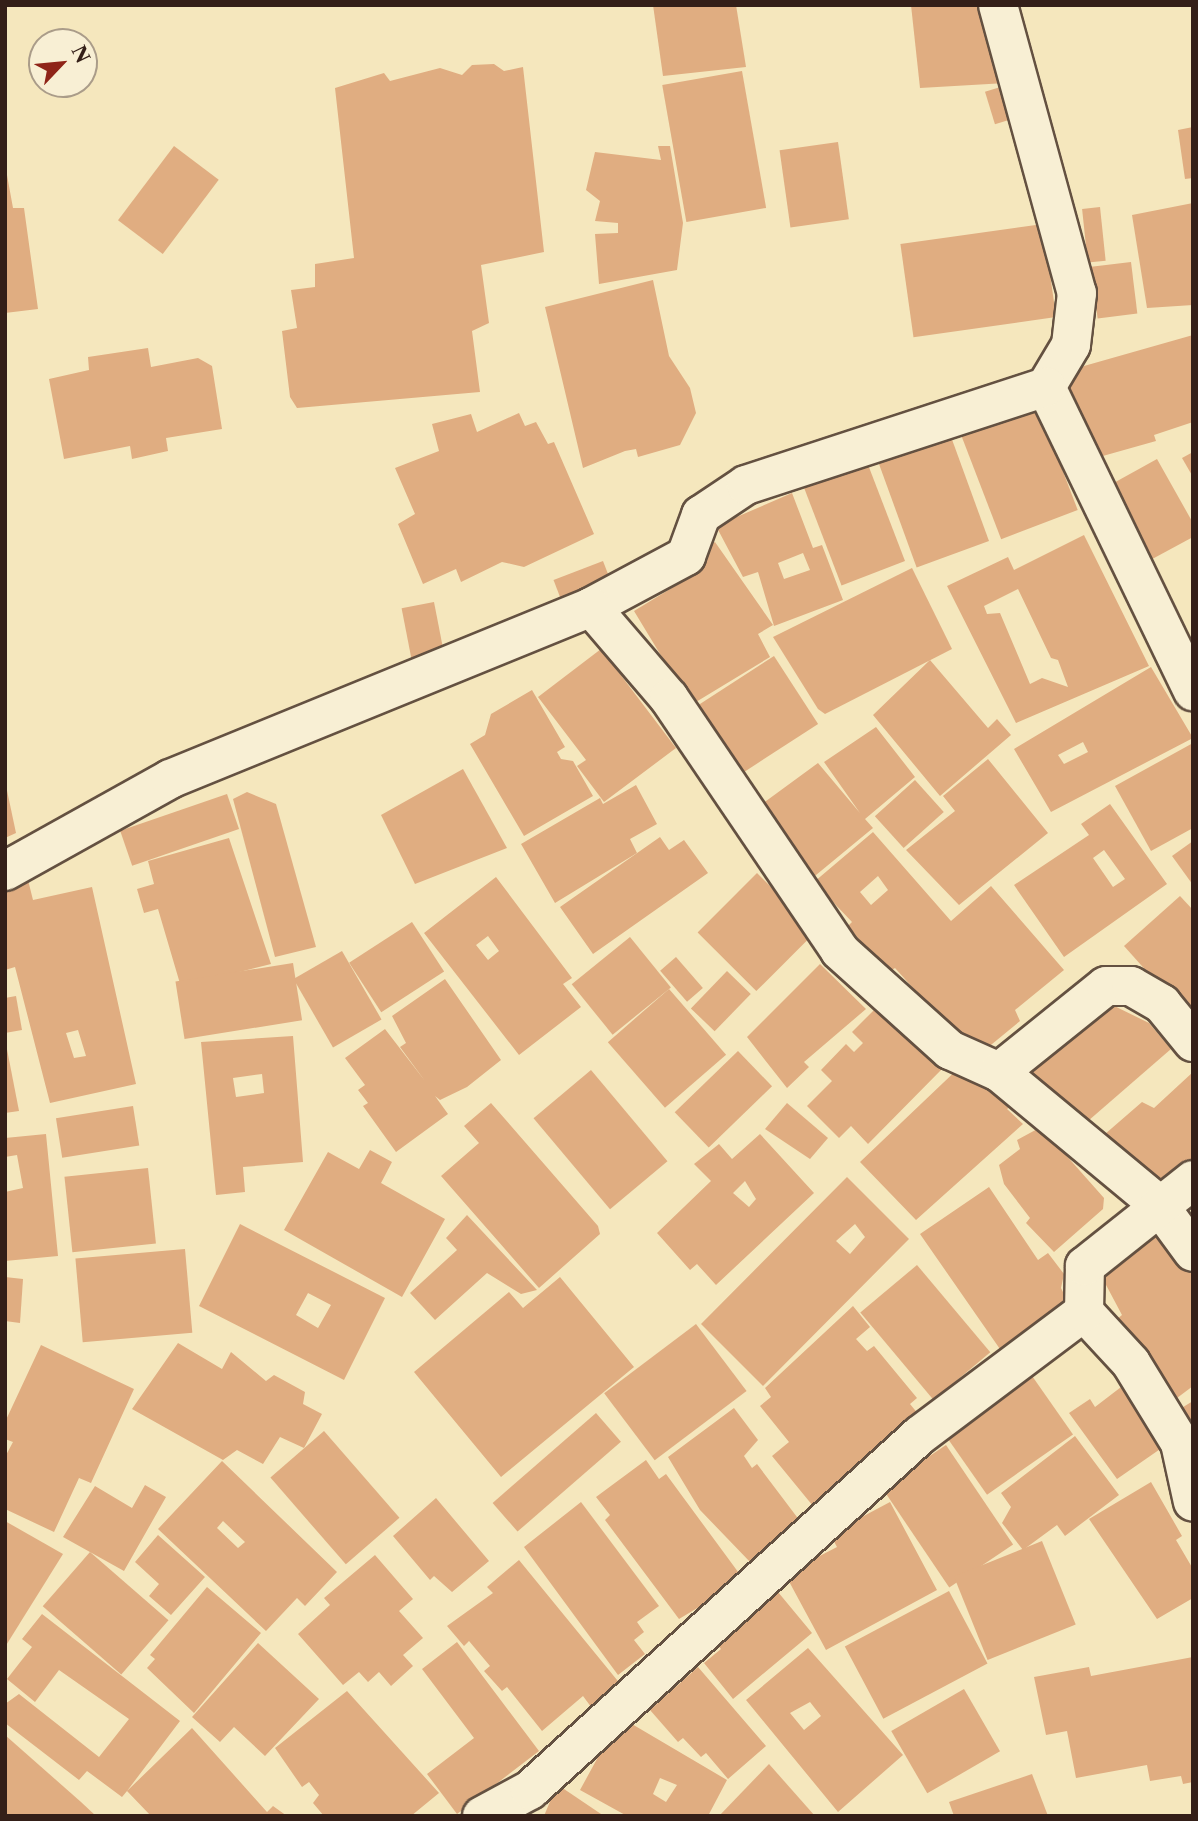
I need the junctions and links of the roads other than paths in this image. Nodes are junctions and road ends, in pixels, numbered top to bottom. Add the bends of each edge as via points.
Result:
1 (998, 5) edge
2 (1045, 387) junction
3 (591, 607) junction
4 (1193, 691) edge
5 (5, 871) edge
6 (1193, 1042) edge
7 (999, 1072) junction
8 (1193, 1180) edge
9 (1158, 1204) junction
10 (1193, 1252) edge
11 (1084, 1312) junction
12 (1193, 1502) edge
13 (482, 1816) edge

1 - 2 street via 1077,293 1071,345
2 - 3 street via 746,485 701,514 686,556
2 - 4 street
3 - 5 street via 170,779
3 - 7 street via 669,698 840,951 950,1050
6 - 7 street via 1162,1004 1131,986 1106,986
7 - 9 street
8 - 9 street
9 - 10 street
9 - 11 street via 1085,1266
11 - 12 street via 1131,1363 1180,1443
11 - 13 street via 920,1435 530,1790

